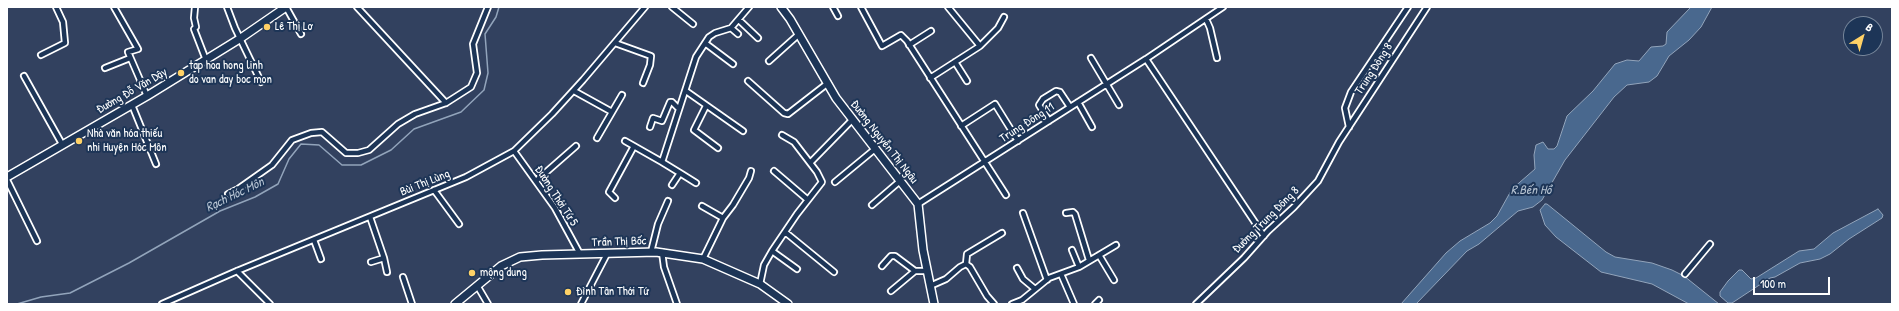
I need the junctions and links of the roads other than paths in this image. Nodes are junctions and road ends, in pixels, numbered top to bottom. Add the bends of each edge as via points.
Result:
1 (56, 7) edge
2 (114, 7) edge
3 (195, 7) edge
4 (227, 7) edge
5 (286, 7) edge
6 (357, 7) edge
7 (488, 7) edge
8 (645, 7) edge
9 (672, 7) edge
10 (749, 7) edge
11 (833, 7) edge
12 (861, 7) edge
13 (948, 7) edge
14 (1223, 7) edge
15 (1408, 7) edge
16 (1427, 7) edge
17 (784, 8) edge
18 (838, 16) dead end
19 (1004, 17) dead end
20 (1206, 19) junction
21 (738, 20) junction
22 (693, 24) dead end
23 (730, 28) junction
24 (931, 32) dead end
25 (301, 34) dead end
26 (738, 34) dead end
27 (798, 35) junction
28 (241, 38) junction
29 (758, 38) dead end
30 (705, 43) junction
31 (614, 44) junction
32 (909, 45) junction
33 (980, 46) junction
34 (41, 55) dead end
35 (130, 58) junction
36 (1091, 58) dead end
37 (1217, 58) dead end
38 (1146, 59) junction
39 (206, 60) junction
40 (769, 61) dead end
41 (955, 62) junction
42 (733, 64) dead end
43 (105, 68) dead end
44 (24, 76) dead end
45 (930, 78) junction
46 (748, 81) dead end
47 (967, 81) dead end
48 (261, 82) dead end
49 (828, 83) junction
50 (1107, 83) junction
51 (643, 84) dead end
52 (574, 91) junction
53 (686, 91) junction
54 (622, 95) dead end
55 (147, 96) junction
56 (1078, 102) junction
57 (446, 103) junction
58 (132, 105) junction
59 (1119, 105) dead end
60 (706, 106) junction
61 (1070, 108) junction
62 (679, 109) junction
63 (612, 112) junction
64 (852, 120) junction
65 (1048, 121) junction
66 (961, 126) junction
67 (650, 127) dead end
68 (1092, 127) dead end
69 (1349, 127) junction
70 (743, 131) dead end
71 (782, 135) dead end
72 (597, 138) dead end
73 (625, 141) dead end
74 (1018, 141) junction
75 (1339, 142) joint
76 (62, 144) junction
77 (576, 146) dead end
78 (634, 146) junction
79 (718, 148) dead end
80 (875, 149) junction
81 (514, 151) junction
82 (662, 162) junction
83 (810, 163) junction
84 (984, 163) junction
85 (156, 164) dead end
86 (751, 171) dead end
87 (774, 171) dead end
88 (680, 173) junction
89 (7, 179) edge
90 (536, 181) junction
91 (900, 181) junction
92 (835, 182) dead end
93 (696, 183) dead end
94 (672, 185) dead end
95 (434, 190) junction
96 (228, 194) dead end
97 (1006, 195) dead end
98 (615, 198) dead end
99 (808, 200) junction
100 (668, 201) dead end
101 (872, 204) dead end
102 (918, 204) junction
103 (702, 206) dead end
104 (1023, 213) dead end
105 (1066, 213) dead end
106 (370, 216) junction
107 (723, 218) junction
108 (459, 224) dead end
109 (785, 232) junction
110 (1002, 234) dead end
111 (1264, 236) junction
112 (314, 240) junction
113 (37, 241) dead end
114 (1710, 244) dead end
115 (1116, 245) dead end
116 (772, 250) junction
117 (1072, 250) dead end
118 (651, 252) junction
119 (662, 252) junction
120 (580, 254) junction
121 (607, 254) junction
122 (1099, 255) junction
123 (384, 258) junction
124 (321, 259) dead end
125 (703, 259) junction
126 (1089, 260) junction
127 (371, 262) dead end
128 (966, 264) junction
129 (882, 266) dead end
130 (1079, 267) junction
131 (1017, 268) dead end
132 (797, 270) dead end
133 (237, 271) junction
134 (915, 271) junction
135 (927, 271) junction
136 (387, 272) dead end
137 (834, 272) dead end
138 (1061, 274) junction
139 (1684, 274) dead end
140 (403, 277) dead end
141 (1047, 280) junction
142 (1114, 280) dead end
143 (760, 284) junction
144 (930, 286) junction
145 (478, 287) junction
146 (1035, 289) junction
147 (891, 291) dead end
148 (1099, 300) dead end
149 (162, 304) edge
150 (270, 304) edge
151 (412, 304) edge
152 (455, 304) edge
153 (488, 304) edge
154 (582, 304) edge
155 (676, 304) edge
156 (788, 304) edge
157 (934, 304) edge
158 (994, 304) edge
159 (1012, 304) edge
160 (1074, 304) edge
161 (1095, 304) edge
162 (1196, 304) edge

1 - 34 street via 63,22 65,43
2 - 35 street via 138,49 128,52
3 - 39 street via 194,29
4 - 28 street
5 - 25 street
5 - 28 main road, Đường Đỗ Văn Dậy
6 - 57 street
7 - 57 street via 473,44 477,73 471,87
8 - 31 street, Bùi Thị Lùng
9 - 22 street
10 - 21 street
11 - 18 street
12 - 32 street via 882,46 901,36
13 - 33 street
14 - 20 street, Trung Đông 11
15 - 69 street via 1351,92 1345,108
16 - 69 street, Trung Đông 8
17 - 27 main road, Đường Nguyễn Thị Ngâu
19 - 33 street via 998,28
20 - 37 street
20 - 38 street, Trung Đông 11
21 - 23 street
21 - 29 street
23 - 26 street
23 - 30 street via 715,33
24 - 32 street
27 - 40 street
27 - 49 main road, Đường Nguyễn Thị Ngâu
28 - 39 main road, Đường Đỗ Văn Dậy
28 - 48 street
30 - 42 street
30 - 53 street via 696,57
31 - 51 street via 651,56
31 - 52 street, Bùi Thị Lùng
32 - 45 street
33 - 41 street
35 - 43 street
35 - 55 street
36 - 50 street
38 - 50 street, Trung Đông 11
38 - 111 street
39 - 55 main road, Đường Đỗ Văn Dậy
41 - 45 street
41 - 47 street
44 - 76 street
45 - 66 street
46 - 49 street via 788,114
49 - 64 main road, Đường Nguyễn Thị Ngâu
50 - 56 street, Trung Đông 11
50 - 59 street
52 - 63 street
52 - 81 street, Bùi Thị Lùng
53 - 60 street
53 - 62 street
54 - 63 street
55 - 58 main road, Đường Đỗ Văn Dậy
56 - 61 street, Trung Đông 11
56 - 68 street
57 - 96 street via 414,114 398,124 369,150 358,153 346,152 322,132 292,140 272,164
58 - 76 main road, Đường Đỗ Văn Dậy
58 - 85 street
60 - 70 street
60 - 79 street via 694,130
61 - 65 street, Trung Đông 11
61 - 65 street via 1060,92 1056,91 1049,95 1039,105
62 - 67 street via 670,102 662,120 653,118
62 - 82 street
63 - 72 street
64 - 80 main road, Đường Nguyễn Thị Ngâu
64 - 83 street
65 - 74 street, Trung Đông 11
66 - 74 street via 995,104
66 - 84 street
69 - 75 street, Trung Đông 8
71 - 83 street via 794,142
73 - 78 street
74 - 84 street, Trung Đông 11
75 - 111 street, Đường Trung Đông 8 via 1318,181
76 - 89 main road, Đường Đỗ Văn Dậy
77 - 90 street
78 - 82 street
78 - 98 street via 609,192
80 - 91 main road, Đường Nguyễn Thị Ngâu
80 - 92 street
81 - 90 street, Đường Thới Tứ 5
81 - 95 street, Bùi Thị Lùng via 466,177
82 - 88 street
83 - 99 street via 822,182
84 - 97 street
84 - 102 street, Trung Đông 11
86 - 107 street
87 - 99 street
88 - 93 street
88 - 94 street
89 - 113 street
90 - 120 street, Đường Thới Tứ 5 via 556,208
91 - 101 street
91 - 102 main road, Đường Nguyễn Thị Ngâu
95 - 106 street, Bùi Thị Lùng
95 - 108 street
99 - 109 street
100 - 118 street via 658,224
102 - 135 main road
103 - 107 street
104 - 141 street
105 - 126 street via 1075,214
106 - 112 street, Bùi Thị Lùng
106 - 123 street
107 - 125 street
109 - 116 street
109 - 137 street
110 - 128 street via 967,254
111 - 162 street, Đường Trung Đông 8
112 - 124 street
112 - 133 street, Bùi Thị Lùng
114 - 139 street
115 - 122 street
116 - 132 street
116 - 143 street via 764,265
117 - 130 street
118 - 119 main road, Trần Thị Bốc
118 - 121 main road, Trần Thị Bốc
119 - 125 main road, Trần Thị Bốc
119 - 155 street
120 - 121 main road, Trần Thị Bốc
120 - 145 main road, Trần Thị Bốc via 520,257 501,266
121 - 154 street
122 - 126 street
122 - 142 street
123 - 127 street
123 - 136 street
125 - 143 main road, Trần Thị Bốc
126 - 130 street
128 - 144 street via 946,279
128 - 158 street
129 - 134 street via 891,256 895,256
130 - 138 street
131 - 146 street
133 - 149 street, Bùi Thị Lùng
133 - 150 street
134 - 135 street
134 - 147 street
135 - 144 main road
138 - 141 street
138 - 160 street
140 - 151 street
141 - 146 street
143 - 156 main road, Trần Thị Bốc
144 - 157 main road
145 - 152 main road, Trần Thị Bốc
145 - 153 street
146 - 159 street via 1022,300
148 - 161 street

